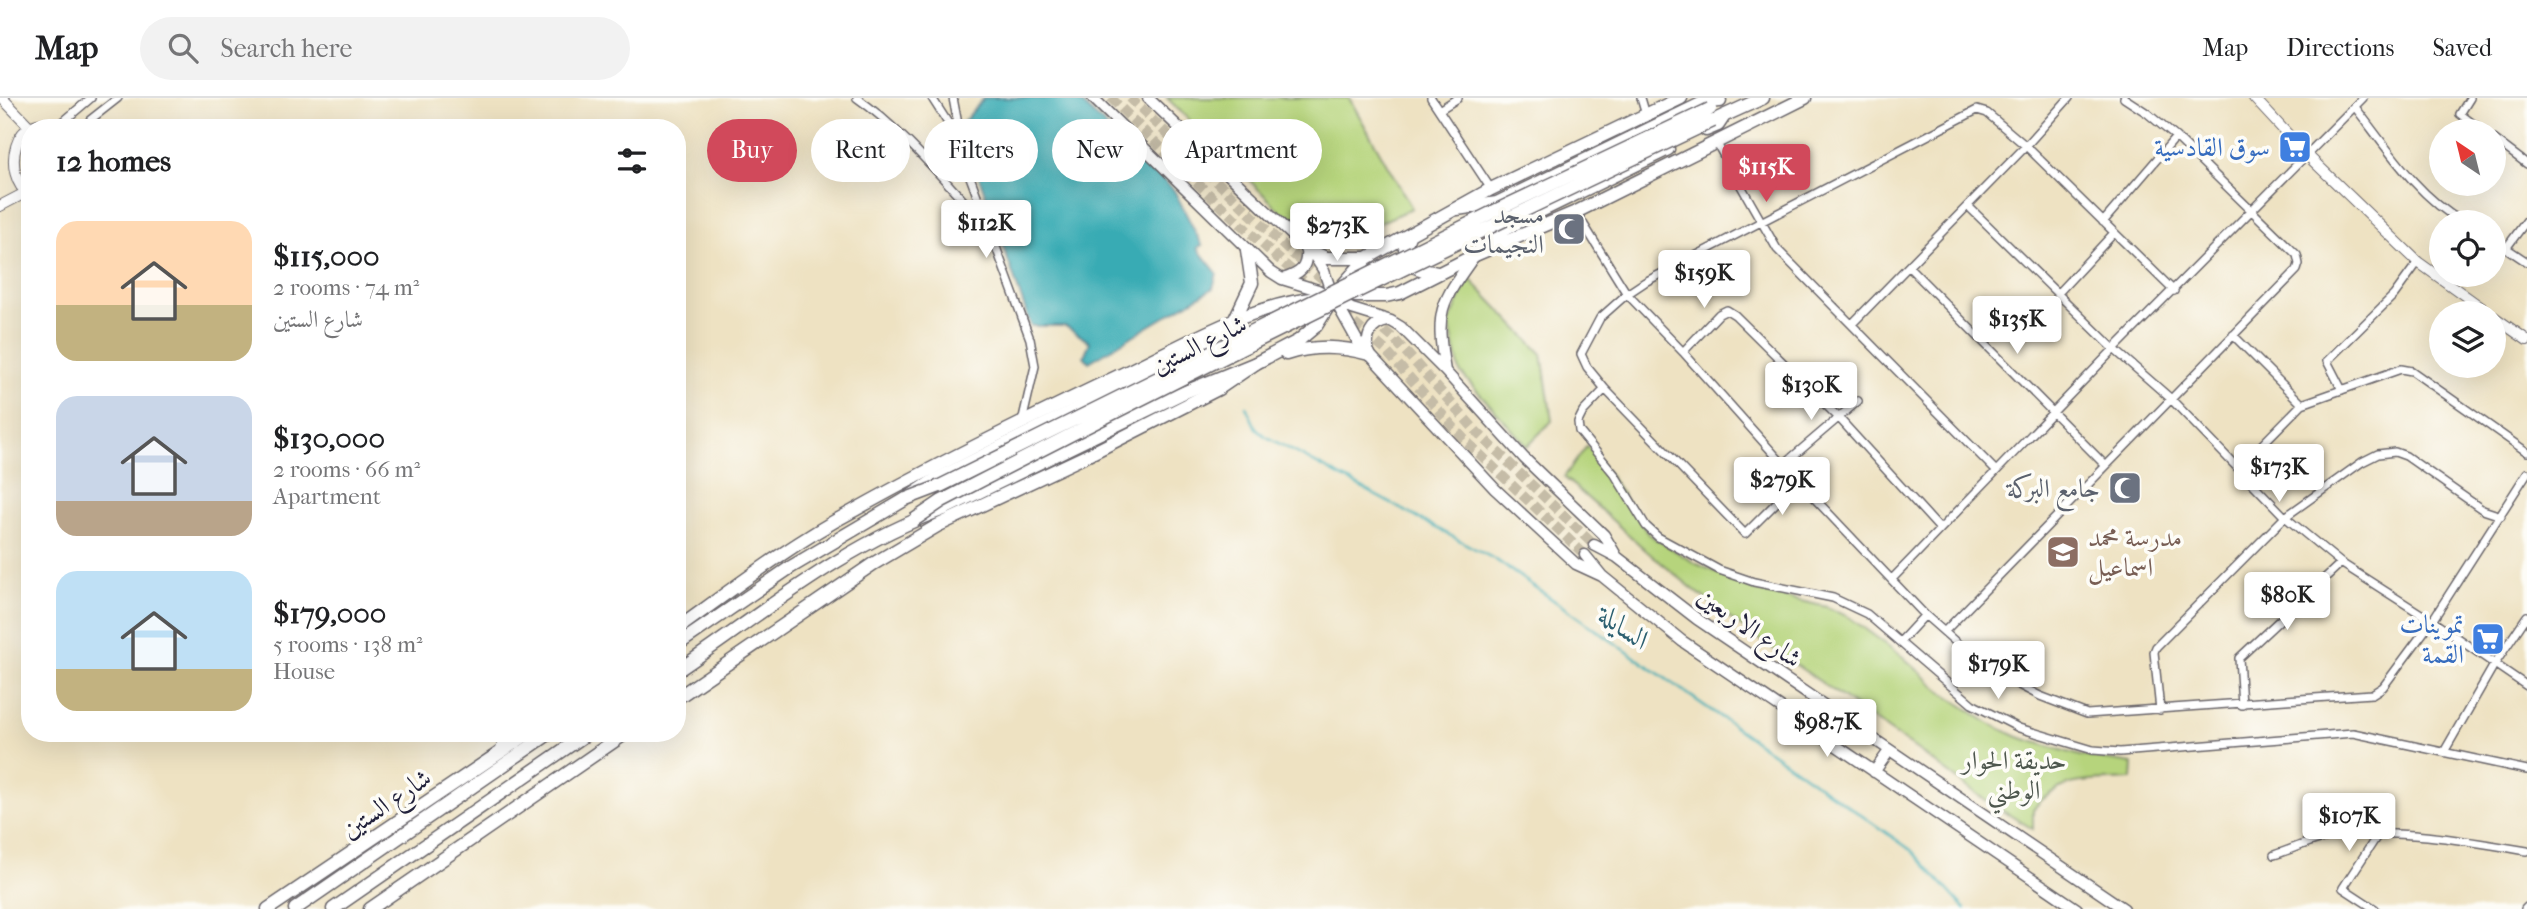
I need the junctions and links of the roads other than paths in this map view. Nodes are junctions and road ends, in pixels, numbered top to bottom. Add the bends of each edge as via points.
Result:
1 (2, 98) edge
2 (91, 98) edge
3 (118, 98) edge
4 (857, 98) edge
5 (932, 98) edge
6 (953, 98) edge
7 (1093, 98) edge
8 (1147, 98) edge
9 (1430, 98) edge
10 (1458, 98) edge
11 (1641, 98) edge
12 (1681, 98) edge
13 (1763, 98) edge
14 (1805, 98) edge
15 (2070, 98) edge
16 (2124, 98) edge
17 (2254, 98) edge
18 (2363, 98) edge
19 (2470, 98) edge
20 (2355, 107) junction
21 (1718, 109) edge
22 (1439, 110) junction
23 (1646, 115) junction
24 (23, 119) edge
25 (68, 119) edge
26 (91, 119) edge
27 (945, 119) edge
28 (957, 119) edge
29 (2467, 119) edge
30 (21, 130) edge
31 (2176, 137) junction
32 (1716, 142) junction
33 (2026, 146) junction
34 (2506, 148) edge
35 (2306, 154) junction
36 (2527, 164) edge
37 (972, 182) edge
38 (21, 189) edge
39 (1490, 189) junction
40 (21, 197) edge
41 (0, 206) edge
42 (1968, 206) junction
43 (1457, 209) junction
44 (2443, 210) edge
45 (2250, 211) junction
46 (1576, 212) junction
47 (2527, 220) edge
48 (2103, 222) junction
49 (1760, 223) junction
50 (988, 227) junction
51 (2114, 233) junction
52 (1409, 236) junction
53 (2507, 247) joint
54 (1306, 249) junction
55 (1247, 250) junction
56 (1475, 255) junction
57 (1367, 258) junction
58 (2418, 262) junction
59 (2527, 262) edge
60 (1909, 267) junction
61 (1437, 273) junction
62 (1282, 279) junction
63 (2174, 291) junction
64 (2058, 293) junction
65 (1627, 294) junction
66 (1333, 297) junction
67 (2472, 301) edge
68 (1234, 321) junction
69 (1391, 321) junction
70 (1852, 324) junction
71 (2506, 325) edge
72 (2233, 335) junction
73 (2527, 340) edge
74 (2114, 349) junction
75 (1683, 352) junction
76 (1369, 355) junction
77 (1256, 363) junction
78 (1445, 371) junction
79 (1605, 389) junction
80 (2342, 390) junction
81 (2170, 398) junction
82 (1858, 401) dead end
83 (2302, 404) junction
84 (2053, 412) junction
85 (1838, 417) junction
86 (1022, 422) junction
87 (2527, 452) edge
88 (1783, 464) junction
89 (2105, 465) junction
90 (2239, 468) junction
91 (1996, 471) junction
92 (2527, 473) edge
93 (1798, 481) junction
94 (906, 499) junction
95 (2501, 516) junction
96 (2286, 517) junction
97 (914, 520) junction
98 (1939, 528) junction
99 (1594, 545) tunnel mouth
100 (1585, 555) tunnel mouth
101 (1617, 557) junction
102 (2341, 563) junction
103 (1602, 576) junction
104 (1892, 579) junction
105 (1926, 615) junction
106 (2527, 616) edge
107 (2432, 621) junction
108 (686, 623) edge
109 (1945, 631) junction
110 (686, 639) edge
111 (1900, 642) junction
112 (686, 665) edge
113 (2494, 665) junction
114 (2527, 685) edge
115 (686, 692) edge
116 (2242, 705) junction
117 (2160, 710) junction
118 (503, 742) edge
119 (516, 742) edge
120 (537, 742) edge
121 (575, 742) edge
122 (612, 742) edge
123 (1889, 751) junction
124 (2444, 752) junction
125 (499, 754) junction
126 (2527, 770) edge
127 (1874, 772) junction
128 (2379, 833) junction
129 (2527, 851) edge
130 (2274, 855) dead end
131 (268, 909) edge
132 (295, 909) edge
133 (333, 909) edge
134 (370, 909) edge
135 (2077, 909) edge
136 (2124, 909) edge
137 (2375, 909) edge

1 - 24 street
2 - 25 street
3 - 26 street
4 - 50 street
5 - 27 street
6 - 28 street
7 - 55 main road
8 - 54 main road
9 - 22 street
10 - 22 street
11 - 23 street
12 - 23 main road
13 - 21 main road, شارع الستين
14 - 32 main road
15 - 33 street
16 - 31 street
17 - 35 street
18 - 20 street
19 - 29 street via 2460,114
20 - 35 street
20 - 44 street via 2413,182
21 - 43 main road via 1705,102 1497,203
21 - 56 main road via 1718,125 1508,227
21 - 94 main road, شارع الستين, bridge via 1487,215
21 - 97 main road, شارع الستين, bridge via 1167,384 942,500
22 - 39 street
23 - 39 main road
30 - 38 street via 9,145 5,163
31 - 45 street
31 - 48 street
32 - 46 main road
32 - 49 street
33 - 42 street
33 - 48 street
33 - 49 street via 1978,110
34 - 36 street
35 - 45 street
35 - 58 street
37 - 50 street
39 - 43 main road
40 - 41 street
42 - 60 street
42 - 64 street
43 - 52 main road
45 - 63 street
45 - 72 street via 2297,255 2300,264
46 - 56 main road
46 - 65 street
47 - 53 street
48 - 51 street
49 - 65 street
49 - 70 street via 1777,249
50 - 86 street via 1033,352 1035,366
51 - 63 street
51 - 64 street
52 - 57 main road
52 - 61 main road via 1404,247 1406,260 1417,270
53 - 59 street
54 - 57 main road via 1326,258
54 - 62 main road via 1304,268
54 - 66 main road via 1324,271
55 - 62 main road
55 - 68 main road via 1252,284
56 - 61 main road
56 - 78 main road via 1443,305 1439,321
57 - 66 main road
58 - 67 street
58 - 80 street via 2394,295 2326,361
60 - 70 street
60 - 84 street
61 - 66 main road via 1400,293
62 - 66 main road
63 - 74 street
64 - 74 street
65 - 75 street
65 - 79 street via 1600,317 1581,354
66 - 68 main road via 1281,304
66 - 69 main road via 1352,309
66 - 76 main road
66 - 77 main road via 1311,332
68 - 77 main road via 1251,324 1264,337 1265,347
68 - 86 main road, شارع الستين
68 - 94 main road via 1200,347 936,479
69 - 76 main road via 1378,324 1369,334
69 - 78 main road
70 - 91 street
71 - 73 street
72 - 81 street
72 - 83 street
74 - 81 street
74 - 84 street
75 - 85 street via 1727,310
75 - 88 street
76 - 77 main road via 1319,347
76 - 103 main road via 1495,489 1576,564
77 - 97 main road via 1180,394
77 - 115 main road, شارع الستين via 1218,389 937,526 873,564
78 - 101 main road via 1604,535
79 - 93 street via 1745,534
79 - 111 street via 1583,412 1579,432 1658,537 1719,570 1833,598 1867,614
80 - 83 street
80 - 87 street via 2401,369 2412,371
81 - 89 street
81 - 90 street
82 - 85 street
83 - 90 street
84 - 89 street
84 - 91 street
85 - 88 street
85 - 98 street
86 - 108 main road, شارع الستين via 850,512
88 - 93 street
89 - 109 street
90 - 96 street
91 - 98 street
92 - 95 street
93 - 104 street
94 - 110 main road, شارع الستين via 790,567
95 - 96 street via 2483,510 2395,452 2361,461
95 - 107 street
96 - 102 street
96 - 117 street via 2156,647
97 - 112 main road, شارع الستين via 856,548
98 - 104 street
99 - 101 main road, شارع الاربعين
100 - 103 main road
101 - 123 main road, شارع الاربعين via 1697,619
102 - 107 street
102 - 116 street via 2239,658
103 - 127 main road via 1682,641
104 - 105 street
105 - 109 street
105 - 111 street
106 - 113 street
107 - 113 street
107 - 116 street via 2383,687 2372,694
109 - 117 street via 1984,667 2087,714
111 - 124 street via 1972,704 2019,728 2093,750 2120,752 2353,733
113 - 114 street
113 - 124 street
116 - 117 street
118 - 125 street
119 - 125 main road, شارع الستين
120 - 132 main road, شارع الستين
121 - 133 main road
122 - 134 main road
123 - 127 main road
123 - 136 main road, شارع الاربعين
124 - 126 street
125 - 131 main road, شارع الستين
127 - 135 main road
128 - 129 street
128 - 130 street via 2329,837
128 - 137 street via 2343,888

